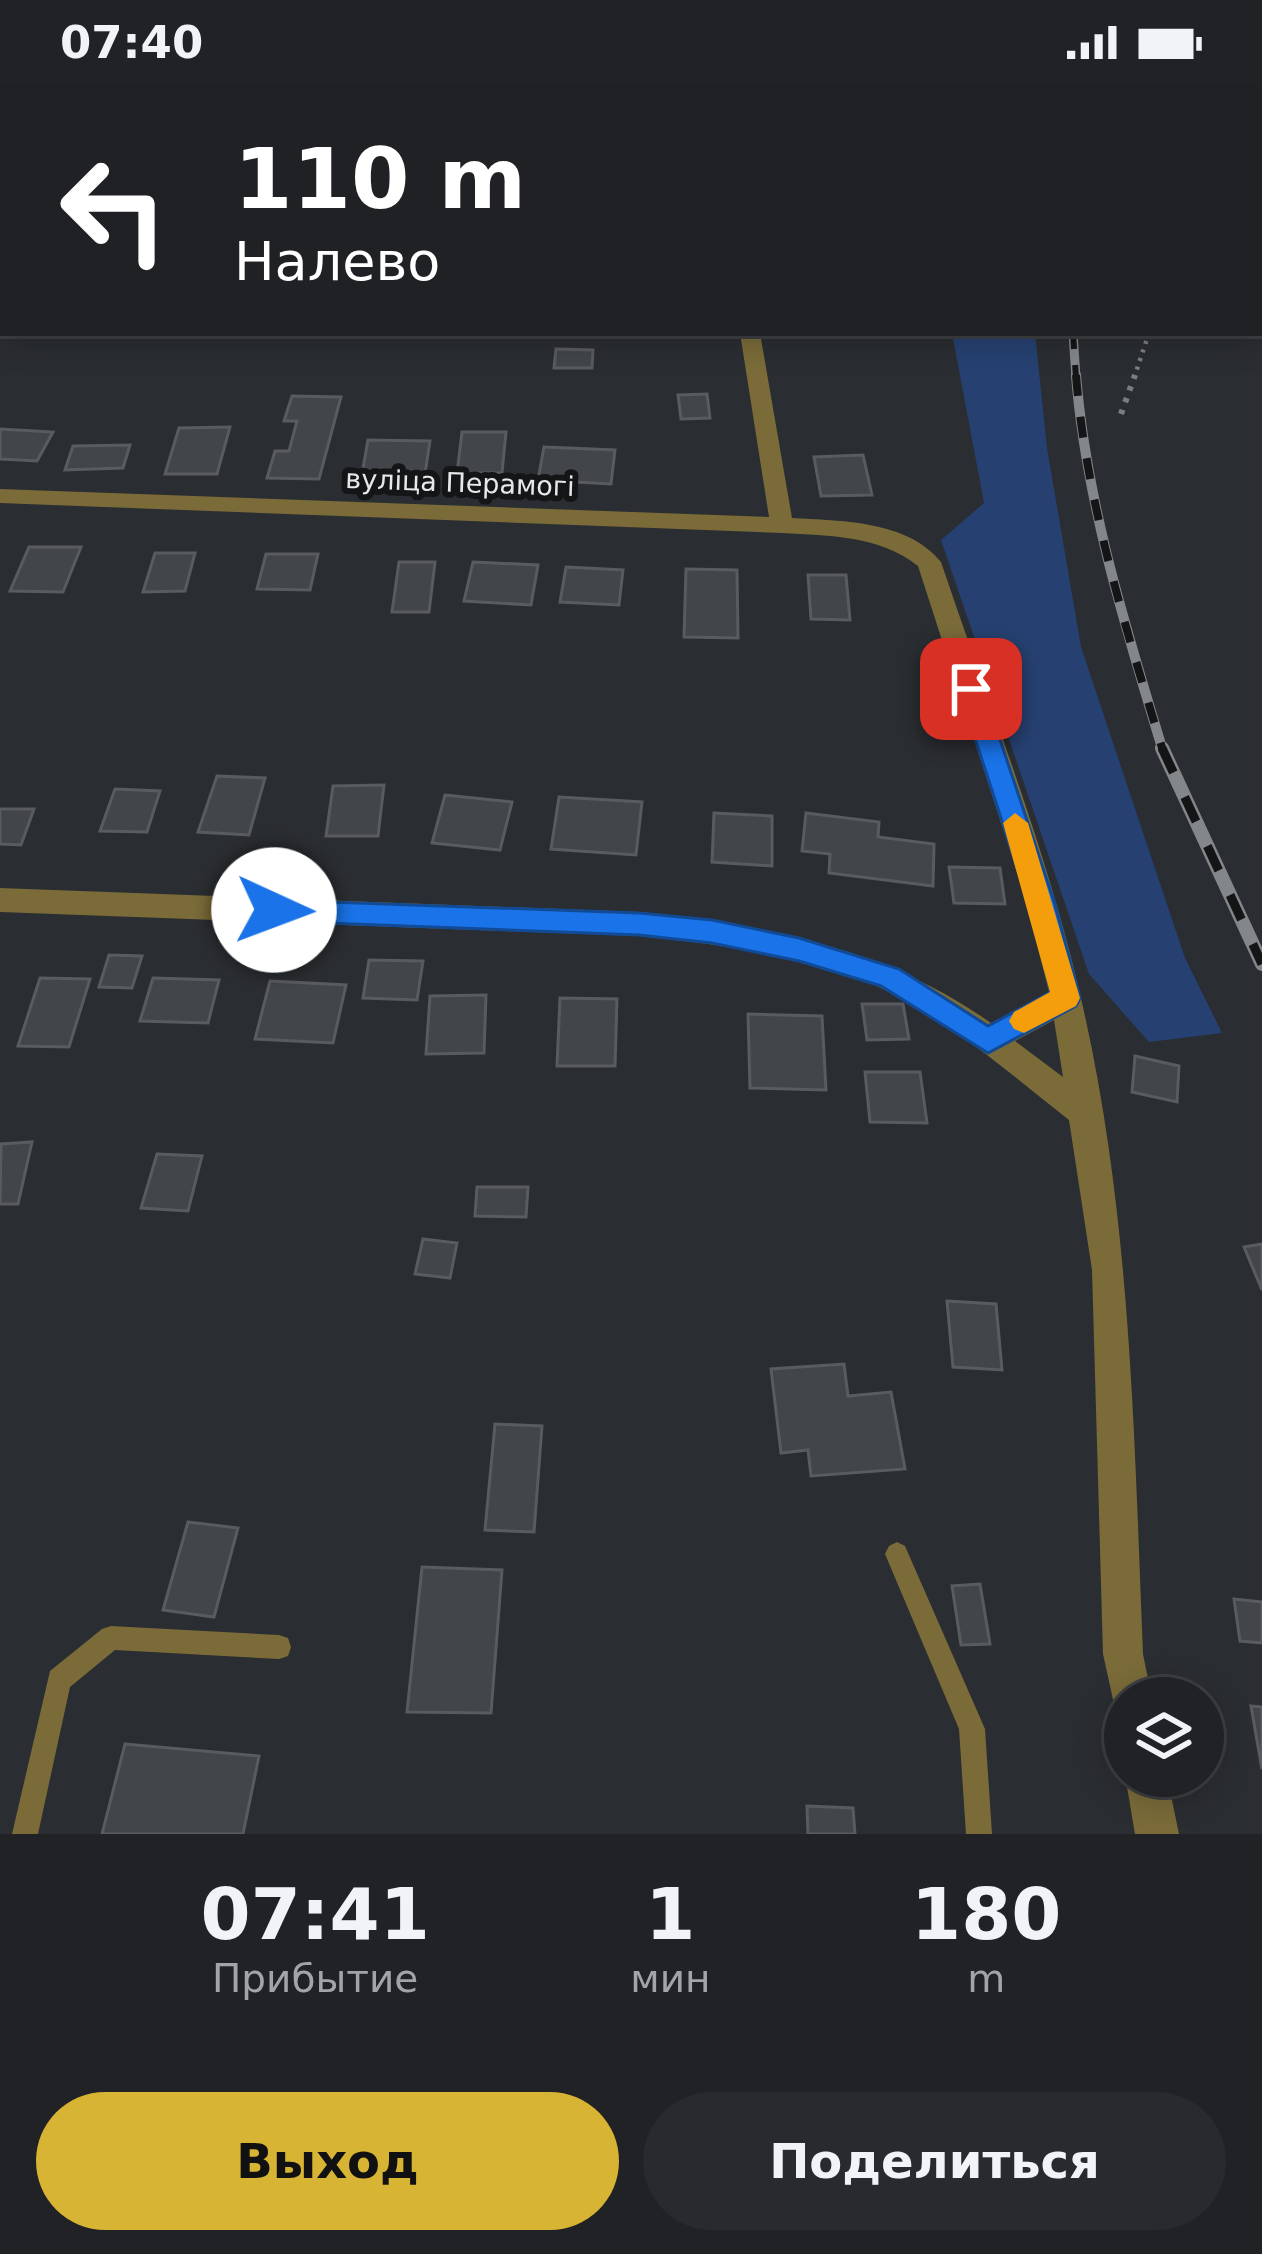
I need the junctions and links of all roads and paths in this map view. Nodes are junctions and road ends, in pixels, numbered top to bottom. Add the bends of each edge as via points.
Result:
1 (750, 336) edge
2 (1148, 336) edge
3 (1121, 414) dead end
4 (0, 496) edge
5 (782, 525) junction
6 (0, 900) edge
7 (1066, 998) junction
8 (988, 1040) junction
9 (1082, 1111) junction
10 (896, 1554) dead end
11 (279, 1646) dead end
12 (1127, 1677) edge
13 (1150, 1797) edge
14 (25, 1834) edge
15 (979, 1834) edge
16 (1157, 1834) edge

1 - 5 street
2 - 3 path
4 - 5 street, вуліца Перамогі
5 - 7 street, вуліца Перамогі via 850,530 914,548 929,562
6 - 8 street via 712,932 889,977
7 - 8 street
7 - 9 street
8 - 9 street
9 - 12 street via 1109,1270
10 - 15 lane via 972,1729
11 - 14 lane via 111,1638 58,1680
13 - 16 street

